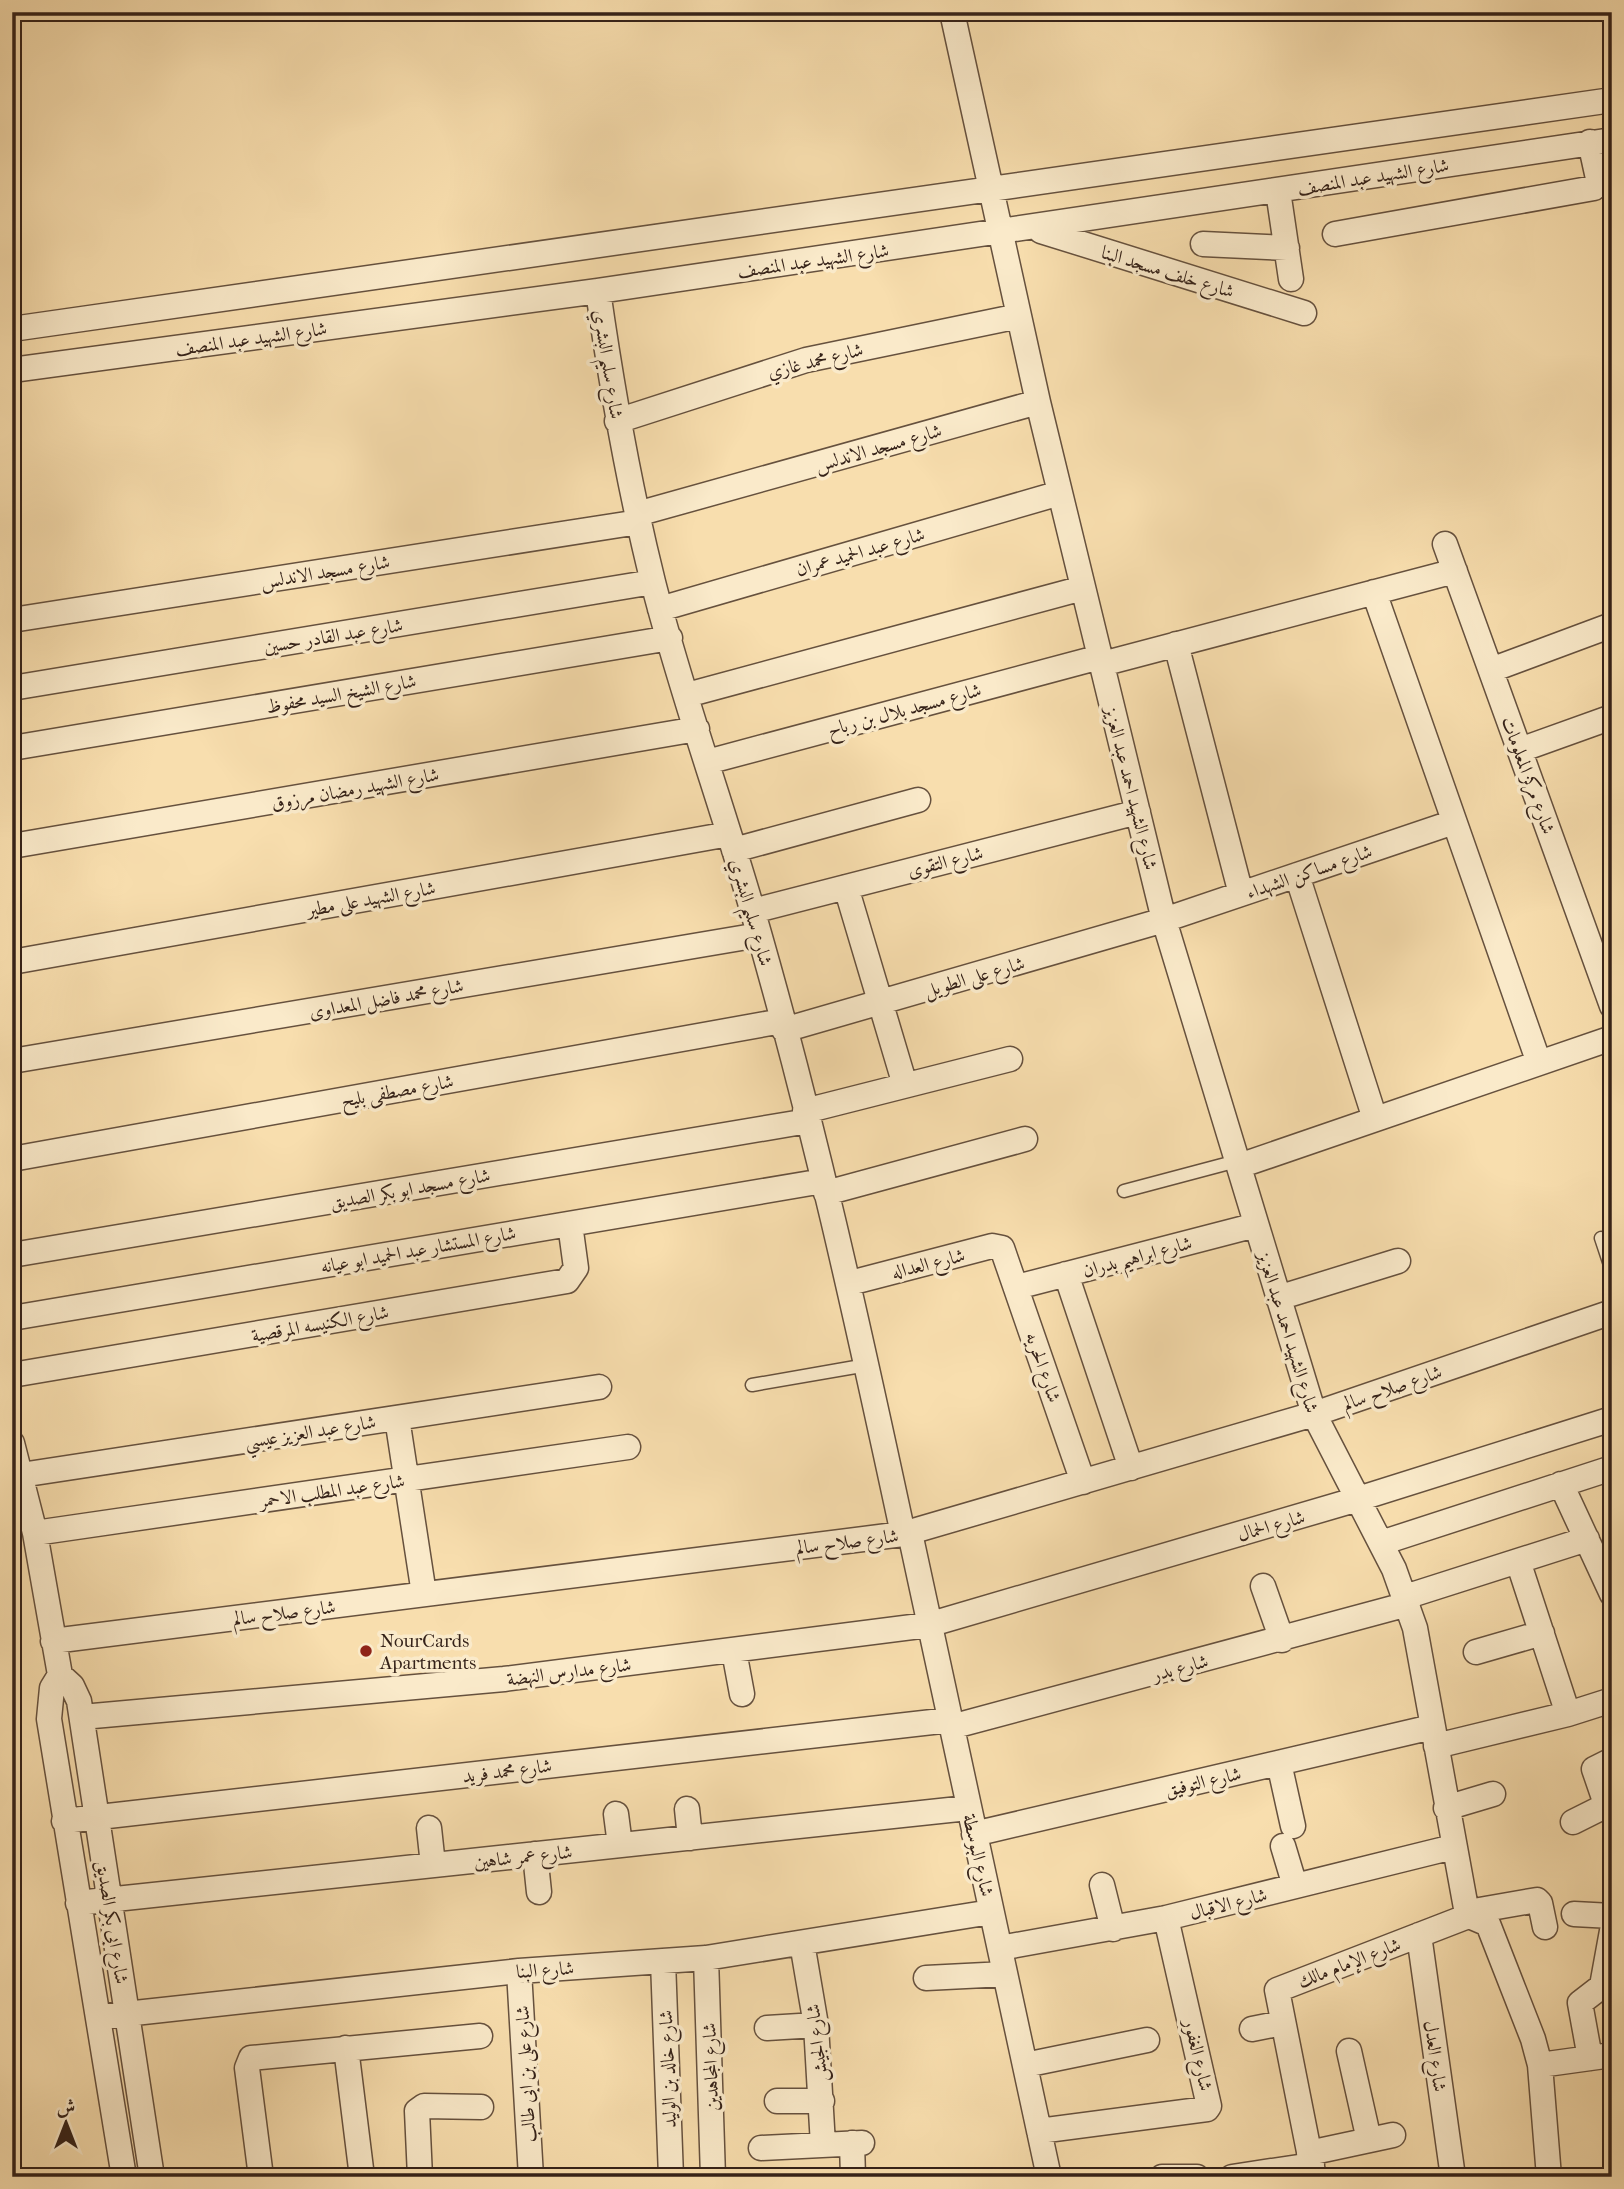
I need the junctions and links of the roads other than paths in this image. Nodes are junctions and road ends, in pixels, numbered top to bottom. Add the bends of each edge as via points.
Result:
1 (952, 12) edge
2 (1612, 100) edge
3 (1601, 141) edge
4 (991, 188) junction
5 (1278, 191) junction
6 (1033, 228) junction
7 (1000, 233) junction
8 (1335, 234) dead end
9 (1203, 244) dead end
10 (1287, 248) junction
11 (1292, 279) dead end
12 (598, 291) junction
13 (1304, 313) dead end
14 (1018, 316) junction
15 (12, 330) edge
16 (12, 370) edge
17 (1038, 402) junction
18 (617, 421) junction
19 (1060, 493) junction
20 (638, 518) junction
21 (1446, 544) dead end
22 (1455, 571) junction
23 (653, 582) junction
24 (1083, 588) junction
25 (1374, 592) junction
26 (660, 609) junction
27 (12, 620) edge
28 (1612, 625) edge
29 (670, 638) junction
30 (1176, 644) junction
31 (1101, 660) junction
32 (1491, 670) junction
33 (12, 688) edge
34 (687, 695) junction
35 (1612, 717) edge
36 (697, 729) junction
37 (12, 748) edge
38 (1520, 750) junction
39 (707, 762) junction
40 (918, 800) dead end
41 (1138, 812) junction
42 (1454, 822) junction
43 (732, 842) junction
44 (12, 846) edge
45 (1297, 875) junction
46 (846, 887) junction
47 (1241, 894) junction
48 (753, 911) junction
49 (1164, 920) junction
50 (759, 936) junction
51 (12, 962) edge
52 (881, 1003) junction
53 (1612, 1006) edge
54 (783, 1026) junction
55 (1612, 1038) edge
56 (1010, 1059) dead end
57 (12, 1061) edge
58 (1539, 1063) junction
59 (905, 1086) junction
60 (806, 1116) junction
61 (1375, 1119) junction
62 (1025, 1139) dead end
63 (12, 1159) edge
64 (1238, 1164) junction
65 (825, 1187) junction
66 (1124, 1191) dead end
67 (570, 1224) junction
68 (1256, 1225) junction
69 (1601, 1238) dead end
70 (1005, 1251) joint
71 (12, 1255) edge
72 (1398, 1261) dead end
73 (1612, 1271) edge
74 (1066, 1274) junction
75 (850, 1283) junction
76 (1017, 1287) junction
77 (1278, 1298) junction
78 (1612, 1312) edge
79 (12, 1318) edge
80 (867, 1365) junction
81 (12, 1375) edge
82 (752, 1385) dead end
83 (599, 1387) dead end
84 (1314, 1414) junction
85 (397, 1418) junction
86 (1612, 1419) edge
87 (12, 1443) edge
88 (628, 1447) dead end
89 (1131, 1468) junction
90 (1612, 1468) edge
91 (21, 1475) junction
92 (406, 1480) junction
93 (1083, 1482) junction
94 (1562, 1484) junction
95 (1357, 1499) junction
96 (35, 1533) junction
97 (906, 1534) junction
98 (1587, 1539) junction
99 (1381, 1543) junction
100 (1518, 1561) junction
101 (1263, 1586) dead end
102 (424, 1594) junction
103 (1612, 1594) edge
104 (1406, 1600) junction
105 (928, 1625) junction
106 (1542, 1633) junction
107 (1282, 1640) junction
108 (53, 1641) junction
109 (734, 1651) junction
110 (1476, 1652) dead end
111 (60, 1675) junction
112 (742, 1694) dead end
113 (1612, 1700) edge
114 (1568, 1714) junction
115 (82, 1717) junction
116 (950, 1723) junction
117 (1434, 1737) junction
118 (1612, 1760) edge
119 (1279, 1763) junction
120 (1493, 1794) dead end
121 (968, 1808) junction
122 (1446, 1808) junction
123 (687, 1809) dead end
124 (616, 1814) dead end
125 (97, 1817) junction
126 (64, 1821) junction
127 (1573, 1822) dead end
128 (429, 1828) dead end
129 (974, 1834) junction
130 (690, 1838) junction
131 (620, 1845) junction
132 (1453, 1847) junction
133 (535, 1854) junction
134 (433, 1865) junction
135 (1102, 1885) dead end
136 (1295, 1886) junction
137 (539, 1892) dead end
138 (109, 1900) junction
139 (78, 1903) junction
140 (991, 1912) junction
141 (1469, 1914) junction
142 (1574, 1914) dead end
143 (1612, 1916) edge
144 (1166, 1918) junction
145 (1545, 1927) dead end
146 (1113, 1929) junction
147 (1612, 1931) edge
148 (1419, 1935) junction
149 (802, 1943) junction
150 (1000, 1948) junction
151 (706, 1958) junction
152 (663, 1961) junction
153 (519, 1971) junction
154 (1005, 1973) junction
155 (926, 1978) dead end
156 (127, 2014) junction
157 (98, 2017) junction
158 (1282, 2023) junction
159 (816, 2025) junction
160 (767, 2028) dead end
161 (1252, 2029) dead end
162 (480, 2036) dead end
163 (1147, 2040) dead end
164 (346, 2048) junction
165 (1349, 2050) dead end
166 (1601, 2057) edge
167 (1025, 2065) junction
168 (1540, 2066) junction
169 (777, 2101) dead end
170 (822, 2101) junction
171 (481, 2106) dead end
172 (1039, 2131) junction
173 (823, 2145) junction
174 (761, 2148) dead end
175 (1312, 2165) edge
176 (124, 2177) edge
177 (152, 2177) edge
178 (261, 2177) edge
179 (362, 2177) edge
180 (420, 2177) edge
181 (531, 2177) edge
182 (671, 2177) edge
183 (713, 2177) edge
184 (853, 2177) edge
185 (1049, 2177) edge
186 (1162, 2177) edge
187 (1197, 2177) edge
188 (1232, 2177) edge
189 (1453, 2177) edge
190 (1549, 2177) edge

1 - 4 street, شارع الشهيد احمد عبد العزيز
2 - 4 street, شارع الشهيد عبد المنصف
3 - 5 street, شارع الشهيد عبد المنصف
3 - 8 street via 1599,183 1594,188
4 - 7 street, شارع الشهيد احمد عبد العزيز
4 - 15 street, شارع الشهيد عبد المنصف
5 - 6 street, شارع الشهيد عبد المنصف
5 - 10 street
6 - 7 street, شارع الشهيد عبد المنصف
6 - 13 street, شارع خلف مسجد البنا
7 - 12 street, شارع الشهيد عبد المنصف
7 - 14 street, شارع الشهيد احمد عبد العزيز
9 - 10 street
10 - 11 street
12 - 16 street, شارع الشهيد عبد المنصف
12 - 18 street, شارع سليم البشري
14 - 17 street, شارع الشهيد احمد عبد العزيز
14 - 18 street, شارع محمد غازي via 806,360
17 - 19 street, شارع الشهيد احمد عبد العزيز
17 - 20 street, شارع مسجد الاندلس
18 - 20 street, شارع سليم البشري
19 - 24 street, شارع الشهيد احمد عبد العزيز
19 - 26 street, شارع عبد الحميد عمران
20 - 23 street, شارع سليم البشري
20 - 27 street, شارع مسجد الاندلس
21 - 22 street, شارع مركز المعلومات
22 - 25 street, شارع مسجد بلال بن رباح
22 - 32 street, شارع مركز المعلومات
23 - 26 street, شارع سليم البشري
23 - 33 street, شارع عبد القادر حسين
24 - 31 street, شارع الشهيد احمد عبد العزيز
24 - 34 street
25 - 30 street, شارع مسجد بلال بن رباح
25 - 42 street
26 - 29 street, شارع سليم البشري
28 - 32 street
29 - 34 street, شارع سليم البشري
29 - 37 street, شارع الشيخ السيد محفوظ
30 - 31 street, شارع مسجد بلال بن رباح
30 - 47 street
31 - 39 street, شارع مسجد بلال بن رباح
31 - 41 street, شارع الشهيد احمد عبد العزيز
32 - 38 street, شارع مركز المعلومات
34 - 36 street, شارع سليم البشري
35 - 38 street
36 - 39 street, شارع سليم البشري
36 - 44 street, شارع الشهيد رمضان مرزوق
38 - 53 street, شارع مركز المعلومات
39 - 43 street, شارع سليم البشري
40 - 43 street, شارع الشهيد على مطير
41 - 46 street, شارع التقوى
41 - 49 street, شارع الشهيد احمد عبد العزيز
42 - 45 street, شارع مساكن الشهداء
42 - 58 street
43 - 48 street, شارع سليم البشري
43 - 51 street, شارع الشهيد على مطير
45 - 47 street, شارع مساكن الشهداء
45 - 61 street
46 - 48 street, شارع التقوى
46 - 52 street
47 - 49 street, شارع مساكن الشهداء
48 - 50 street, شارع سليم البشري
49 - 52 street, شارع على الطويل
49 - 64 street, شارع الشهيد احمد عبد العزيز
50 - 54 street, شارع سليم البشري
50 - 57 street, شارع محمد فاضل المعداوى
52 - 54 street, شارع على الطويل
52 - 59 street
54 - 60 street, شارع سليم البشري
54 - 63 street, شارع مصطفى بليح
55 - 58 street
56 - 59 street, شارع مسجد ابو بكر الصديق
58 - 61 street
59 - 60 street, شارع مسجد ابو بكر الصديق
60 - 65 street, شارع سليم البشري
60 - 71 street, شارع مسجد ابو بكر الصديق
61 - 64 street
62 - 65 street, شارع المستشار عبد الحميد ابو عيانه
64 - 66 lane
64 - 68 street, شارع الشهيد احمد عبد العزيز
65 - 67 street, شارع المستشار عبد الحميد ابو عيانه
65 - 75 street, شارع سليم البشري
67 - 79 street, شارع المستشار عبد الحميد ابو عيانه
67 - 81 street, شارع الكنيسه المرقصية via 576,1268 567,1281
68 - 74 street, شارع ابراهيم بدران
68 - 77 street, شارع الشهيد احمد عبد العزيز
69 - 73 lane
70 - 75 street, شارع العداله via 992,1246
70 - 76 street, شارع الحريه
72 - 77 street
74 - 76 street, شارع ابراهيم بدران
74 - 89 street
75 - 80 street, شارع سليم البشري
76 - 93 street, شارع الحريه
77 - 84 street, شارع الشهيد احمد عبد العزيز
78 - 84 street, شارع صلاح سالم
80 - 82 lane
80 - 97 street, شارع سليم البشري
83 - 85 street, شارع عبد العزيز عيسي
84 - 89 street, شارع صلاح سالم
84 - 95 street, شارع الشهيد احمد عبد العزيز
85 - 91 street, شارع عبد العزيز عيسي
85 - 92 street
86 - 95 street, شارع الحمال
87 - 91 street, شارع ابى بكر الصديق
88 - 92 street, شارع عبد المطلب الاحمر
89 - 93 street, شارع صلاح سالم
90 - 94 street
91 - 96 street, شارع ابى بكر الصديق
92 - 96 street, شارع عبد المطلب الاحمر
92 - 102 street
93 - 97 street, شارع صلاح سالم
94 - 98 street
94 - 99 street
95 - 99 street, شارع الشهيد احمد عبد العزيز
95 - 105 street, شارع الحمال
96 - 108 street, شارع ابى بكر الصديق
97 - 102 street, شارع صلاح سالم
97 - 105 street, شارع البوسطة
98 - 100 street, شارع بدر
98 - 103 street
99 - 104 street, شارع الشهيد احمد عبد العزيز
100 - 104 street, شارع بدر
100 - 106 street
101 - 107 street
102 - 108 street, شارع صلاح سالم
104 - 107 street, شارع بدر
104 - 117 street, شارع الشهيد احمد عبد العزيز via 1421,1652
105 - 109 street, شارع مدارس النهضة
105 - 116 street, شارع البوسطة
106 - 110 street
106 - 114 street
107 - 116 street, شارع بدر
108 - 111 street, شارع ابى بكر الصديق
109 - 112 street
109 - 115 street, شارع مدارس النهضة via 504,1679
111 - 115 street, شارع ابى بكر الصديق via 72,1686
111 - 126 street, شارع ابى بكر الصديق via 48,1703
113 - 114 street, شارع التوفيق
114 - 117 street, شارع التوفيق
115 - 125 street, شارع ابى بكر الصديق
116 - 121 street, شارع البوسطة
116 - 125 street, شارع محمد فريد
117 - 119 street, شارع التوفيق
117 - 122 street, شارع الشهيد احمد عبد العزيز
118 - 127 street via 1594,1769 1603,1807
119 - 129 street, شارع التوفيق
119 - 136 street
120 - 122 street
121 - 129 street, شارع البوسطة
121 - 130 street, شارع عمر شاهين
122 - 132 street, شارع الشهيد احمد عبد العزيز
123 - 130 street
124 - 131 street
125 - 126 street, شارع محمد فريد
125 - 138 street, شارع ابى بكر الصديق
126 - 139 street, شارع ابى بكر الصديق
128 - 134 street
129 - 140 street, شارع البوسطة
130 - 131 street, شارع عمر شاهين
131 - 133 street, شارع عمر شاهين
132 - 136 street, شارع الاقبال
132 - 141 street, شارع الشهيد احمد عبد العزيز
133 - 134 street, شارع عمر شاهين
133 - 137 street
134 - 138 street, شارع عمر شاهين
135 - 146 street
136 - 144 street, شارع الاقبال
138 - 139 street, شارع عمر شاهين
138 - 156 street, شارع ابى بكر الصديق
139 - 157 street, شارع ابى بكر الصديق
140 - 149 street, شارع البنا
140 - 150 street, شارع البوسطة
141 - 145 street, شارع الإمام مالك via 1537,1900
141 - 148 street, شارع الإمام مالك
141 - 168 street via 1488,1924
142 - 143 street
144 - 146 street, شارع الاقبال
144 - 172 street, شارع الغفور via 1209,2106
146 - 150 street, شارع الاقبال
147 - 166 street via 1602,1986 1580,2003
148 - 158 street, شارع الإمام مالك via 1279,1988 1276,1996
148 - 189 street, شارع العدل
149 - 151 street, شارع البنا
149 - 159 street, شارع الجيش
150 - 154 street, شارع البوسطة
151 - 152 street, شارع البنا
151 - 183 street, شارع المجاهدين
152 - 153 street, شارع البنا
152 - 182 street, شارع خالد بن الوليد
153 - 156 street, شارع البنا
153 - 181 street, شارع على بن ابى طالب
154 - 155 street
154 - 167 street, شارع البوسطة
156 - 157 street, شارع البنا
156 - 177 street, شارع ابى بكر الصديق
157 - 176 street, شارع ابى بكر الصديق
158 - 161 street
158 - 175 street, شارع الإمام مالك
159 - 160 street
159 - 170 street, شارع الجيش
162 - 164 street
163 - 167 street
164 - 178 street via 255,2056 247,2064
164 - 179 street
165 - 175 street via 1381,2137
166 - 168 street
167 - 172 street, شارع البوسطة
168 - 190 street
169 - 170 street
170 - 173 street, شارع الجيش
171 - 180 street via 424,2106 417,2111
172 - 185 street, شارع البوسطة
173 - 174 street
173 - 184 street via 857,2143
175 - 188 street
186 - 187 street

